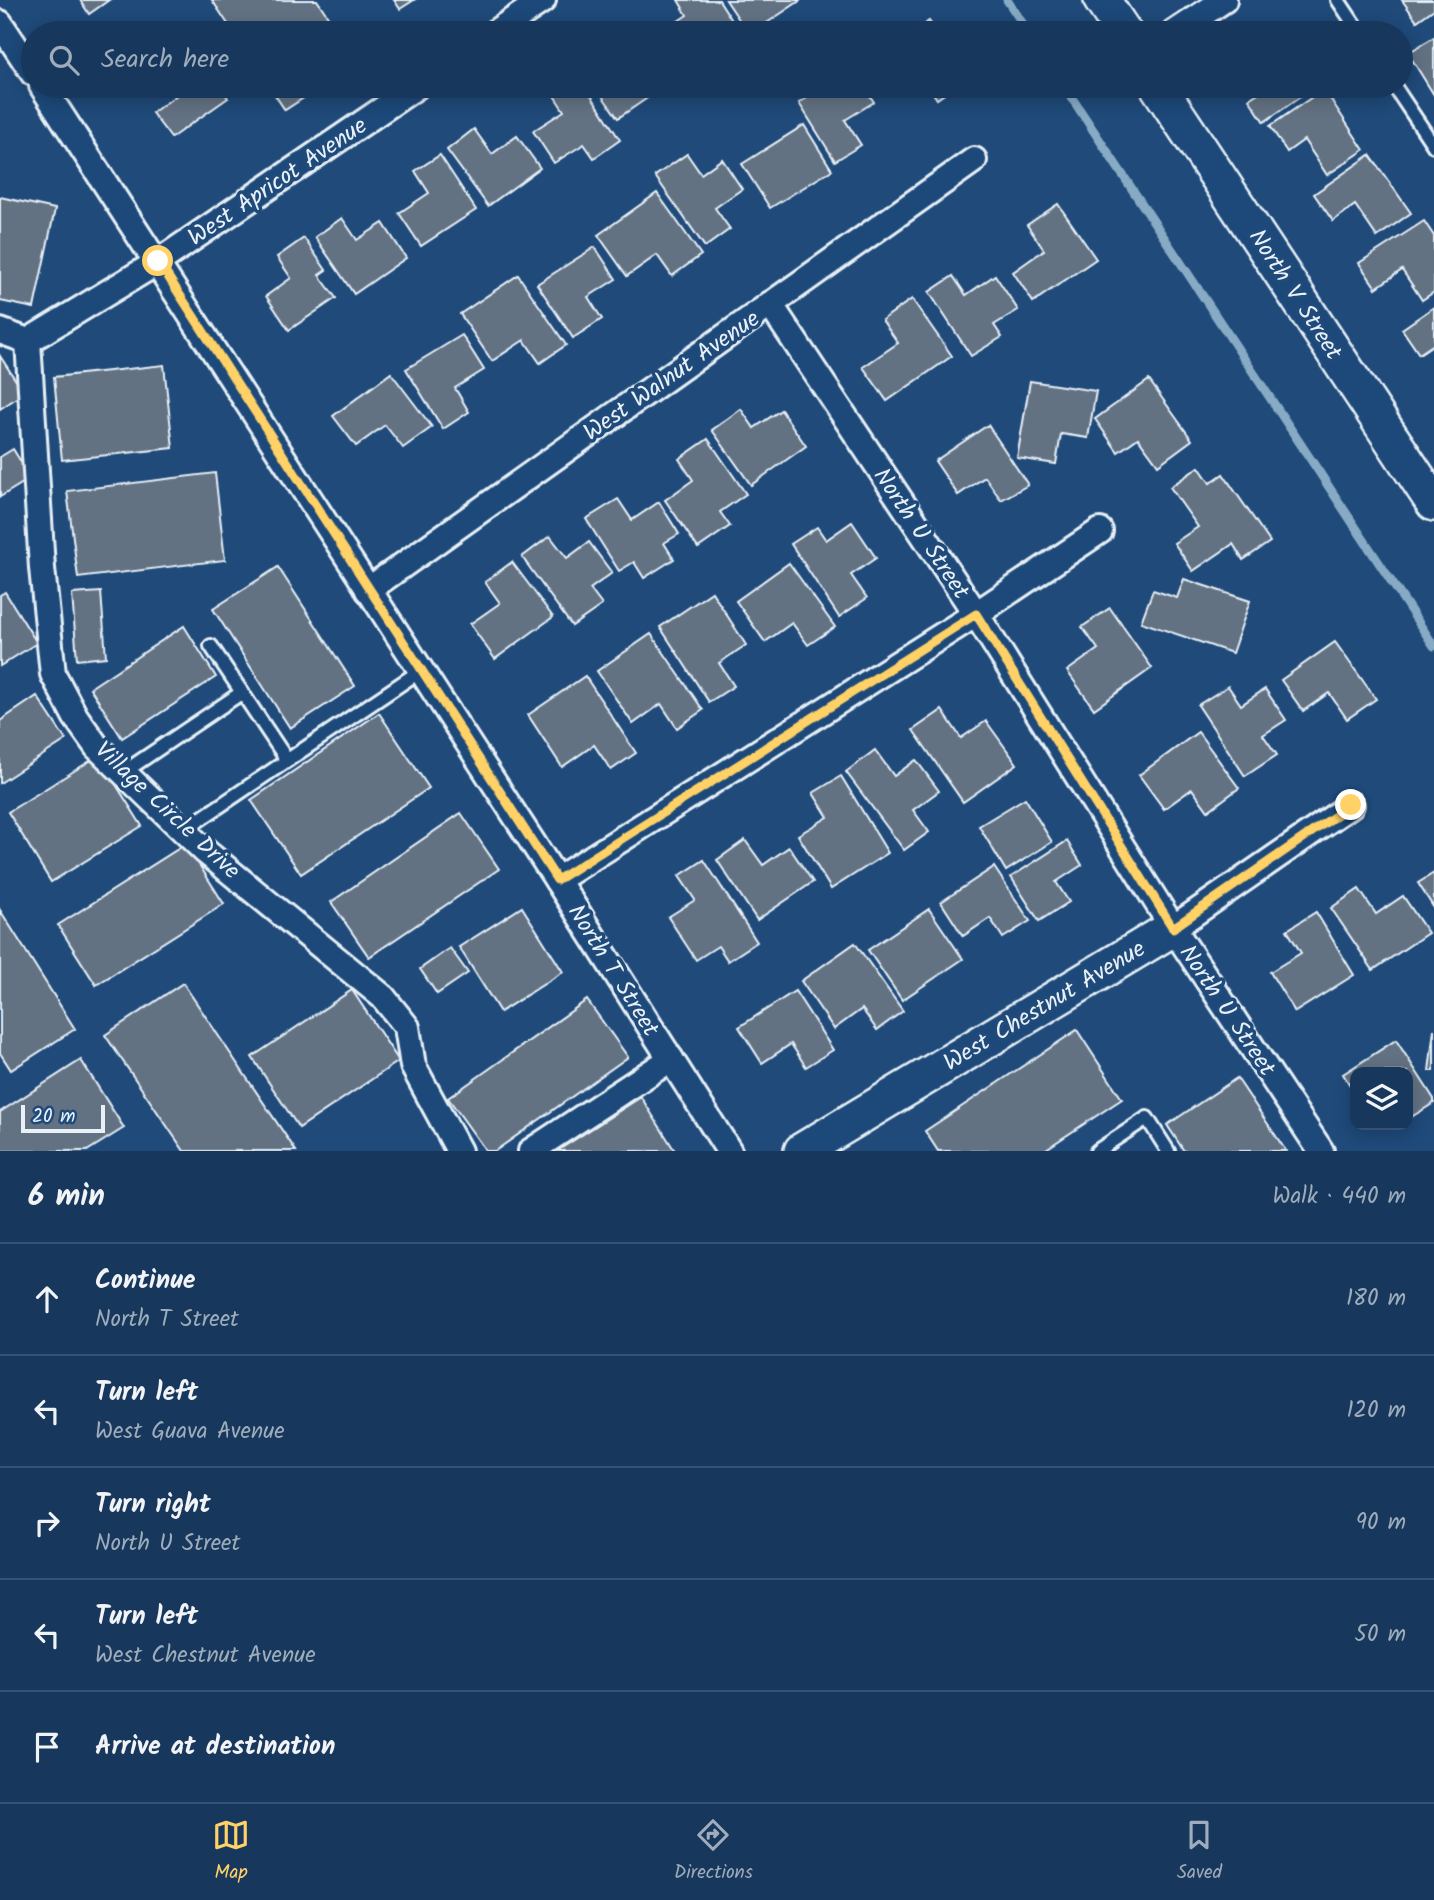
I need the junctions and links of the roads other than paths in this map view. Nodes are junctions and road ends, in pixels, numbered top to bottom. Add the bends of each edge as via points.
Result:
1 (543, 0) edge
2 (1102, 0) edge
3 (1224, 0) edge
4 (1338, 0) edge
5 (512, 21) edge
6 (1116, 21) edge
7 (1192, 21) edge
8 (1352, 21) edge
9 (0, 23) edge
10 (21, 55) edge
11 (50, 98) edge
12 (399, 98) edge
13 (1166, 98) edge
14 (1402, 98) edge
15 (1434, 146) edge
16 (974, 160) dead end
17 (158, 261) junction
18 (770, 304) junction
19 (0, 331) edge
20 (28, 341) junction
21 (1434, 503) edge
22 (1100, 531) dead end
23 (368, 590) junction
24 (976, 614) junction
25 (211, 646) dead end
26 (421, 671) junction
27 (241, 693) junction
28 (287, 760) junction
29 (124, 772) junction
30 (1351, 805) dead end
31 (184, 830) junction
32 (557, 880) junction
33 (1173, 928) junction
34 (671, 1059) junction
35 (459, 1151) edge
36 (531, 1151) edge
37 (729, 1151) edge
38 (802, 1151) edge
39 (1097, 1151) edge
40 (1168, 1151) edge
41 (1321, 1151) edge

1 - 5 street
2 - 6 street
3 - 7 street
4 - 8 lane
9 - 10 street
11 - 17 street, North T Street
12 - 17 street, West Apricot Avenue
13 - 21 street, North V Street
14 - 15 lane
16 - 18 street, West Walnut Avenue
17 - 20 street, West Apricot Avenue
17 - 23 street, North T Street
18 - 23 street, West Walnut Avenue
18 - 24 street, North U Street
19 - 20 street
20 - 29 street, Village Circle Drive via 53,674 97,747
22 - 24 street
23 - 26 street, North T Street
24 - 32 street
24 - 33 street, North U Street
25 - 27 lane
26 - 28 lane
26 - 32 street, North T Street
27 - 28 lane
27 - 29 lane
28 - 31 lane
29 - 31 street, Village Circle Drive
30 - 33 street, West Chestnut Avenue
31 - 35 street, Village Circle Drive via 383,997 407,1027 413,1066
32 - 34 street, North T Street
33 - 38 street, West Chestnut Avenue
33 - 41 street, North U Street
34 - 36 street
34 - 37 street, North T Street
39 - 40 lane via 1147,1118

